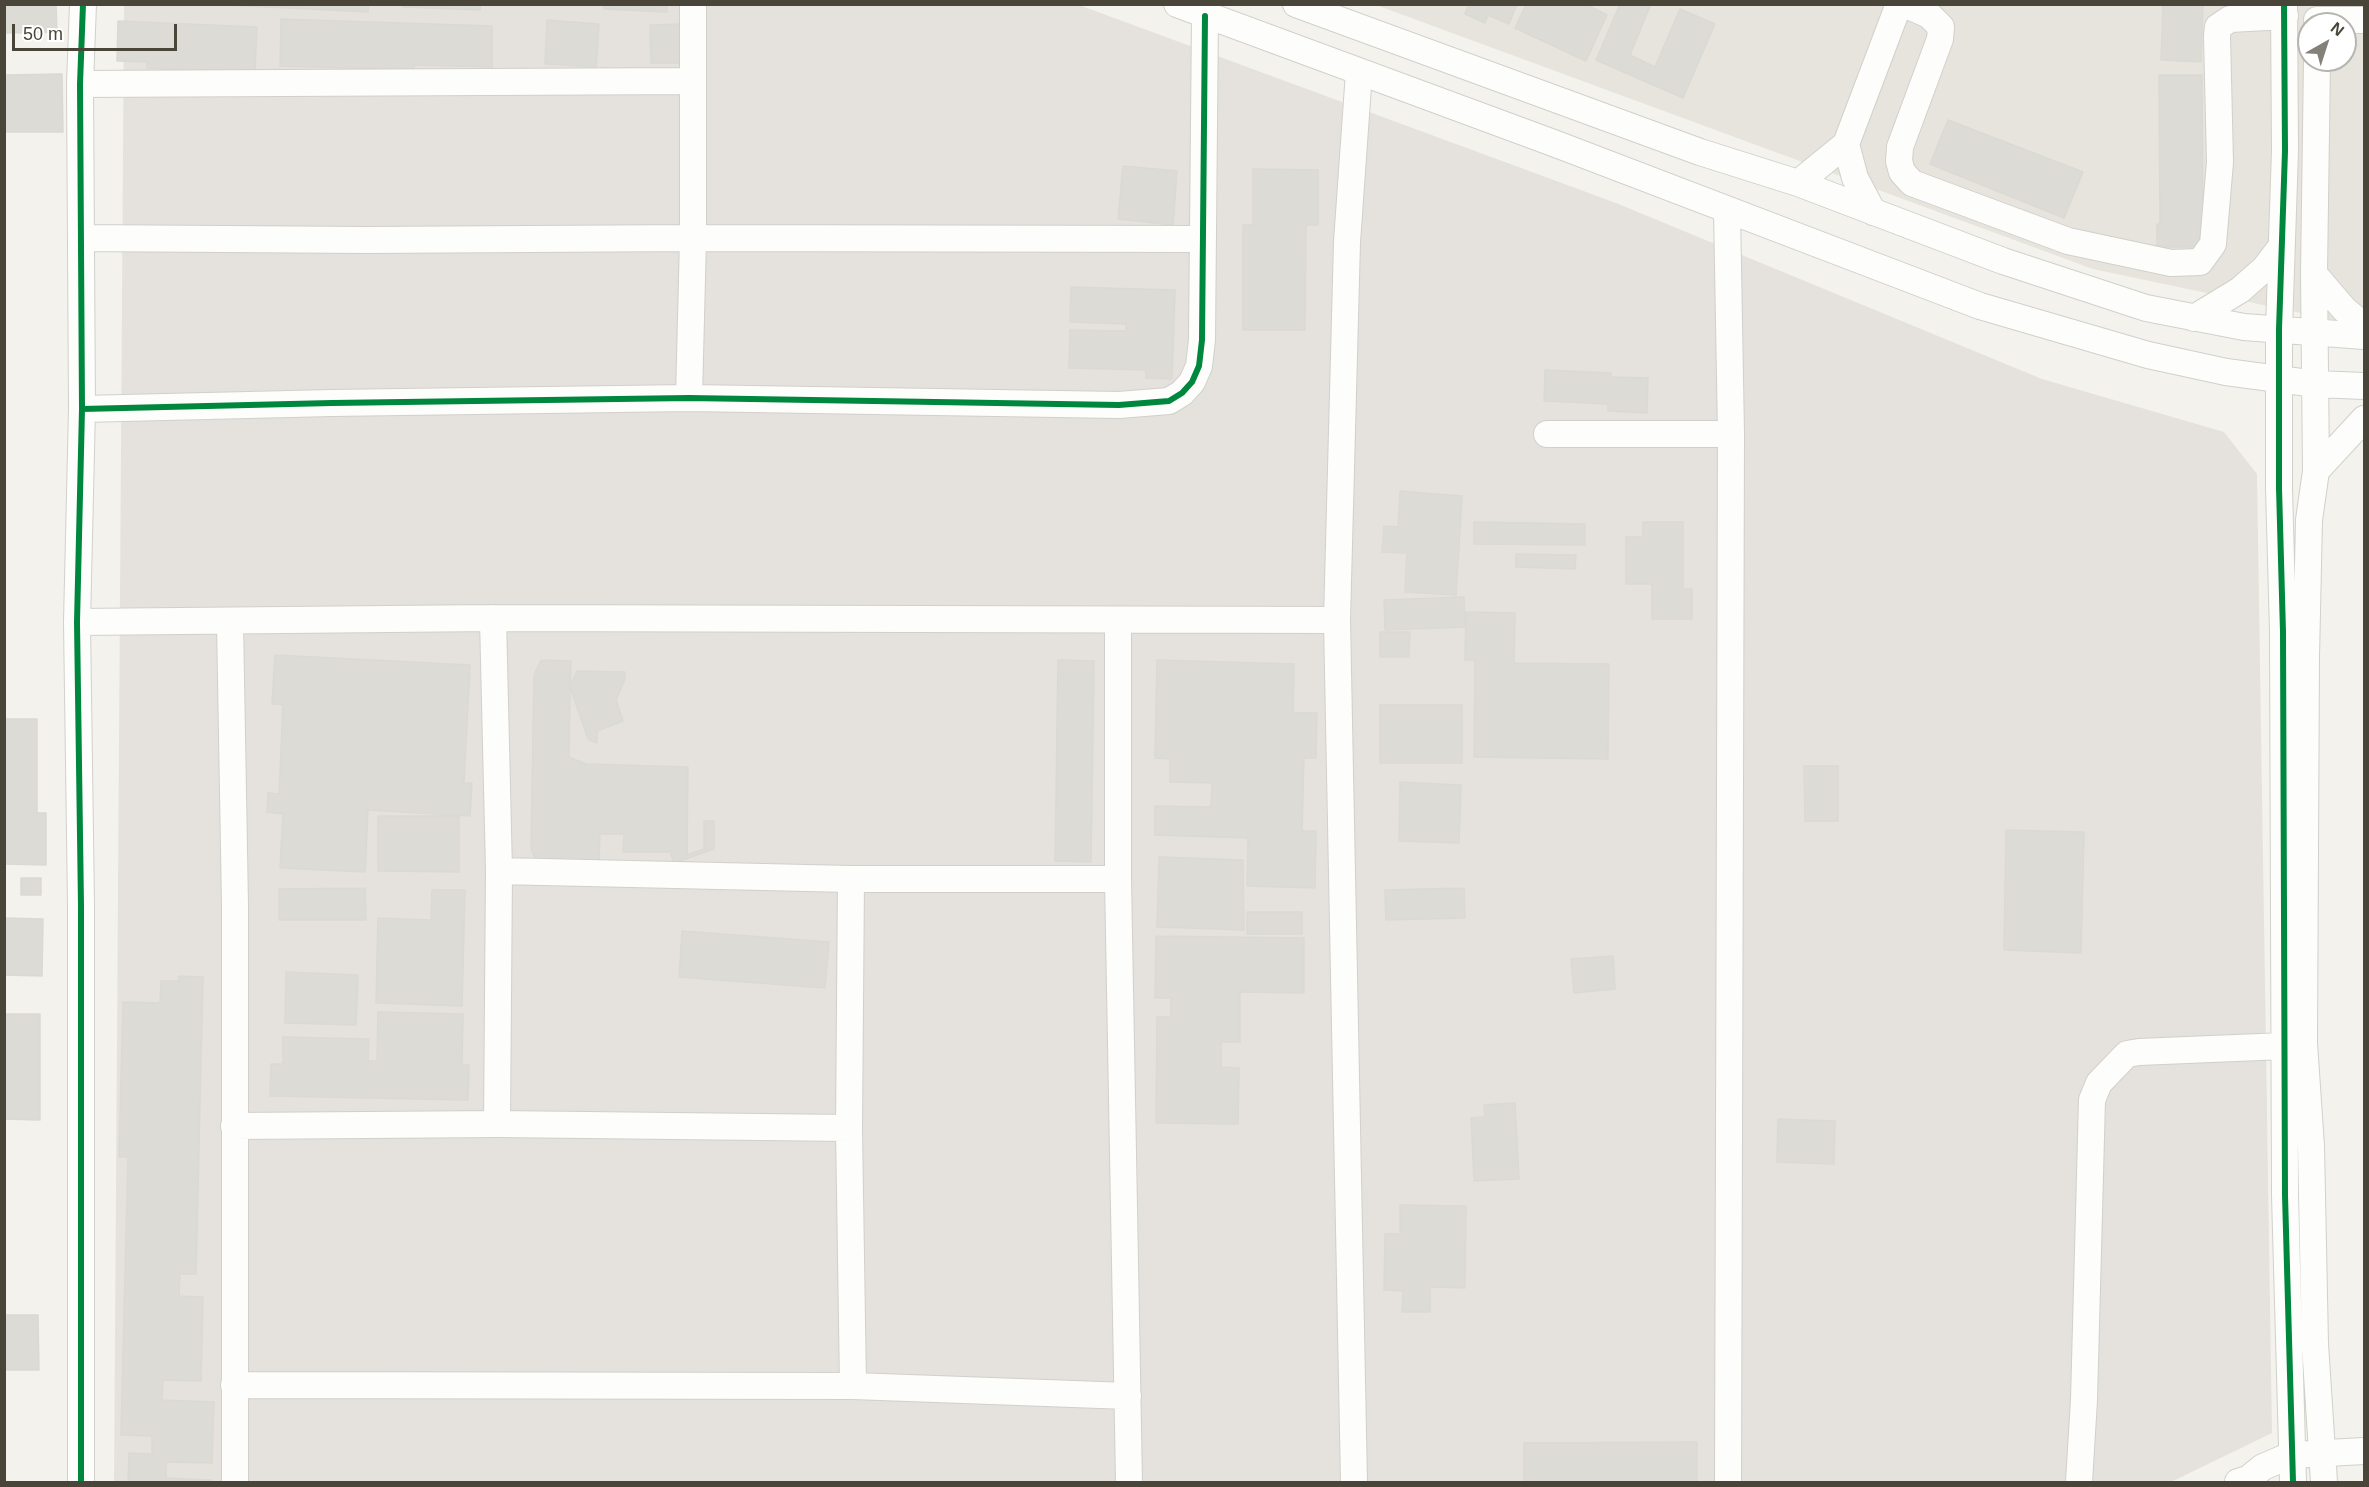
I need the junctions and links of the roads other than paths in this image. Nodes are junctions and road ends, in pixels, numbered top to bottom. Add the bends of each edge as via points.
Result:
1 (83, 4) edge
2 (693, 4) edge
3 (1177, 4) edge
4 (1296, 4) edge
5 (1899, 4) edge
6 (1904, 4) edge
7 (2285, 10) edge
8 (1204, 16) junction
9 (1359, 72) junction
10 (2317, 72) edge
11 (692, 81) junction
12 (80, 84) junction
13 (1846, 144) junction
14 (1798, 183) junction
15 (1727, 210) junction
16 (1873, 212) junction
17 (81, 238) junction
18 (693, 238) junction
19 (1202, 239) junction
20 (2281, 247) junction
21 (2314, 274) junction
22 (2194, 318) junction
23 (2364, 326) edge
24 (2279, 329) junction
25 (2316, 333) junction
26 (2364, 336) edge
27 (2279, 378) junction
28 (2316, 384) junction
29 (2364, 386) edge
30 (689, 398) junction
31 (82, 409) junction
32 (2364, 419) edge
33 (1547, 434) dead end
34 (1731, 434) junction
35 (2316, 471) junction
36 (493, 618) junction
37 (1118, 620) junction
38 (1337, 620) junction
39 (77, 622) junction
40 (230, 622) junction
41 (2294, 831) junction
42 (499, 871) junction
43 (851, 879) junction
44 (1118, 879) junction
45 (2294, 1045) junction
46 (497, 1124) junction
47 (234, 1126) junction
48 (849, 1128) junction
49 (234, 1385) junction
50 (854, 1386) junction
51 (1128, 1396) junction
52 (2364, 1451) edge
53 (2323, 1454) junction
54 (2291, 1455) junction
55 (2248, 1481) edge
56 (81, 1482) edge
57 (235, 1482) edge
58 (1129, 1482) edge
59 (1354, 1482) edge
60 (1728, 1482) edge
61 (2079, 1482) edge
62 (2293, 1482) edge
63 (2324, 1482) edge

1 - 12 street
2 - 11 street
3 - 8 street
4 - 14 street via 1700,152
5 - 13 street
6 - 7 street via 1929,15 1941,27 1900,147 1902,172 1912,183 2068,241 2171,263 2200,262 2213,244 2220,162 2218,27 2230,18
7 - 20 street
8 - 9 street
8 - 19 street
9 - 15 street
9 - 38 street via 1347,242
10 - 21 street
11 - 12 street
11 - 18 street
12 - 17 street
13 - 14 street
13 - 16 street via 1855,178
14 - 16 street
15 - 27 street via 1980,306 2148,355 2226,372
15 - 34 street
16 - 22 street via 2084,289
17 - 18 street
17 - 31 street
18 - 19 street
18 - 30 street
19 - 30 street via 1199,366 1192,382 1169,401 1119,405
20 - 22 street via 2240,290
20 - 24 street
21 - 23 street
21 - 25 street
22 - 24 street
24 - 25 street
24 - 27 street
25 - 26 street
25 - 28 street
27 - 28 street
27 - 41 street via 2283,632
28 - 29 street
28 - 35 street
30 - 31 street
31 - 39 street
32 - 35 street
33 - 34 street
34 - 60 street
35 - 41 street via 2309,520 2306,657
36 - 37 street
36 - 40 street
36 - 42 street
37 - 38 street
37 - 44 street
38 - 59 street
39 - 40 street
39 - 56 street
40 - 47 street
41 - 45 street
42 - 43 street
42 - 46 street
43 - 44 street
43 - 48 street
44 - 51 street
45 - 53 street via 2311,1146 2315,1344
45 - 54 street via 2285,1206
45 - 61 street via 2127,1054 2099,1083 2091,1100
46 - 47 street
46 - 48 street
47 - 49 street
48 - 50 street
49 - 50 street
49 - 57 street
50 - 51 street
51 - 58 street
52 - 53 street
53 - 54 street
53 - 63 street
54 - 55 street via 2263,1467
54 - 62 street

